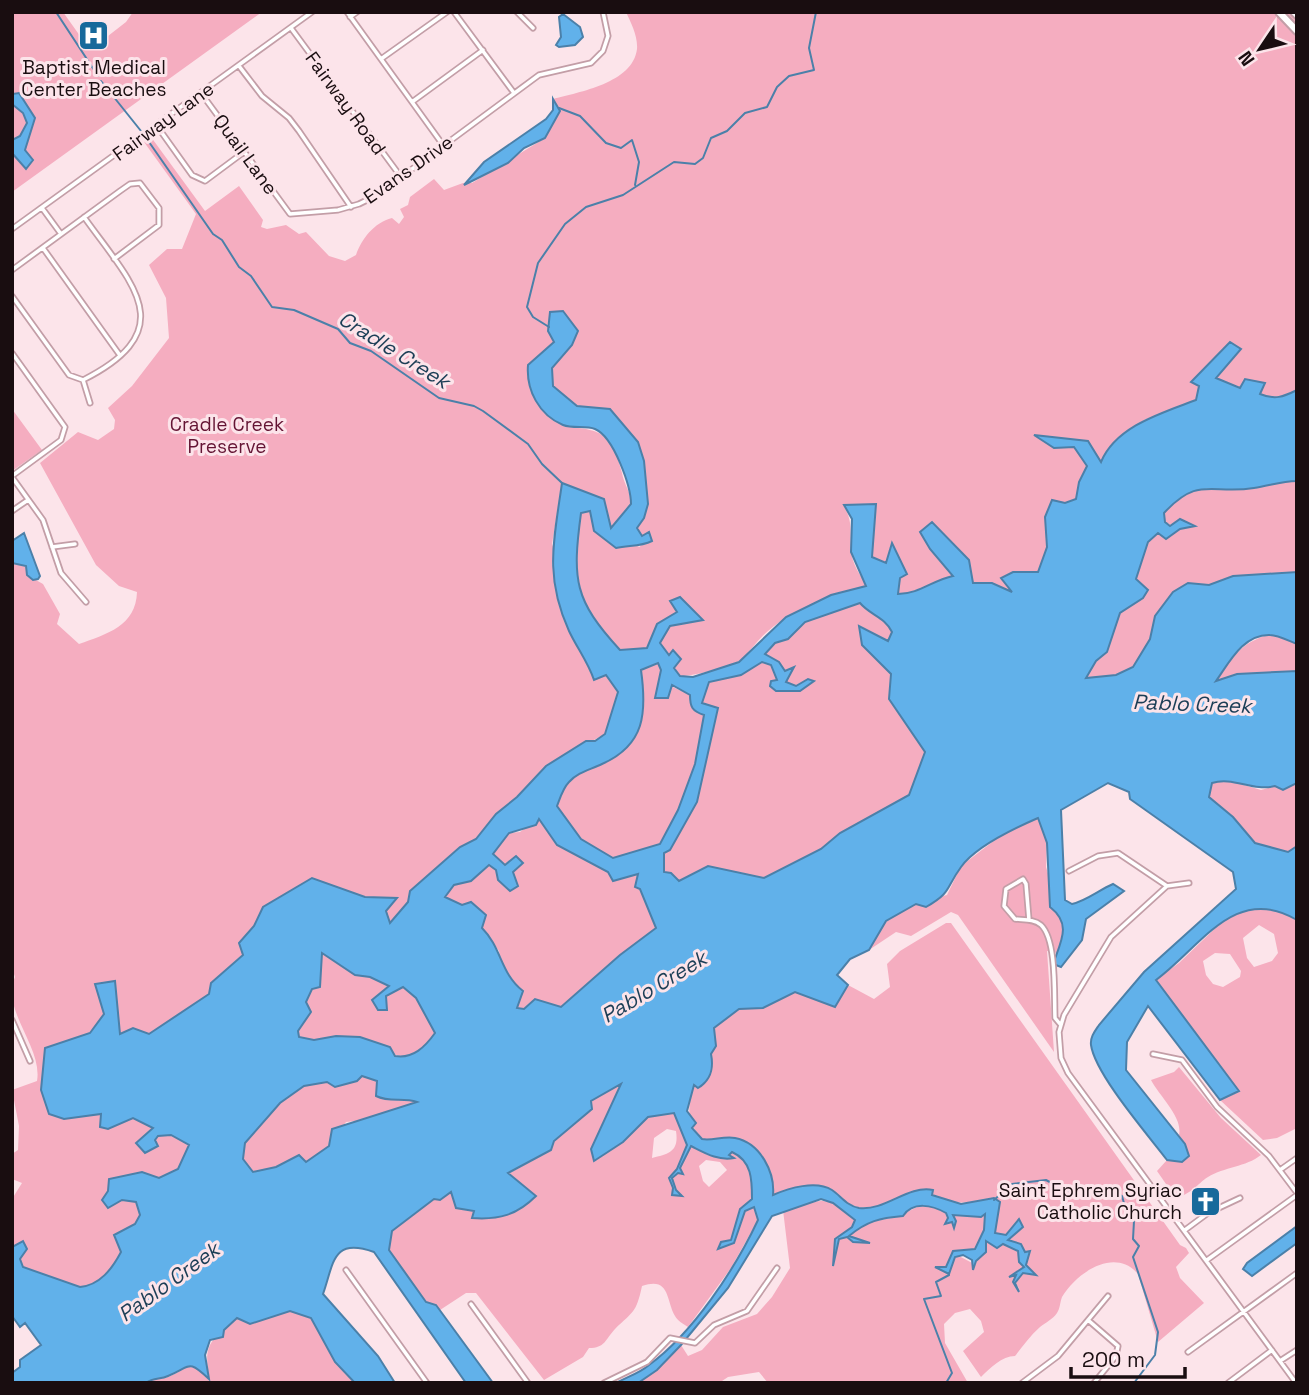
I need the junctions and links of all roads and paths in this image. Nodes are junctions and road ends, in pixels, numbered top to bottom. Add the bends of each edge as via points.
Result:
1 (312, 12) edge
2 (357, 12) edge
3 (447, 12) edge
4 (454, 12) edge
5 (517, 12) edge
6 (603, 12) edge
7 (1279, 12) edge
8 (349, 15) edge
9 (533, 27) dead end
10 (290, 28) junction
11 (1297, 31) edge
12 (484, 50) junction
13 (382, 58) junction
14 (239, 66) junction
15 (201, 93) junction
16 (514, 93) junction
17 (412, 102) junction
18 (157, 126) junction
19 (443, 145) junction
20 (244, 152) junction
21 (401, 177) junction
22 (351, 207) junction
23 (42, 208) junction
24 (290, 214) joint
25 (84, 217) junction
26 (12, 229) edge
27 (61, 234) junction
28 (43, 248) junction
29 (114, 259) junction
30 (12, 270) edge
31 (12, 296) edge
32 (12, 353) edge
33 (120, 355) junction
34 (83, 380) junction
35 (90, 403) dead end
36 (12, 476) edge
37 (27, 500) junction
38 (12, 511) edge
39 (75, 544) dead end
40 (52, 547) junction
41 (86, 602) dead end
42 (1069, 871) dead end
43 (1189, 883) dead end
44 (1167, 886) junction
45 (1029, 920) junction
46 (12, 1020) edge
47 (1060, 1024) junction
48 (1153, 1054) dead end
49 (30, 1060) dead end
50 (1297, 1158) edge
51 (1280, 1170) junction
52 (1297, 1194) edge
53 (1240, 1198) dead end
54 (1185, 1230) junction
55 (1207, 1260) junction
56 (777, 1268) dead end
57 (346, 1270) dead end
58 (1297, 1273) edge
59 (1108, 1296) dead end
60 (471, 1304) dead end
61 (1244, 1311) junction
62 (1088, 1320) junction
63 (1272, 1350) junction
64 (1297, 1350) edge
65 (1188, 1352) dead end
66 (1280, 1362) junction
67 (427, 1383) edge
68 (528, 1383) edge
69 (604, 1383) edge
70 (1022, 1383) edge
71 (1094, 1383) edge
72 (1228, 1383) edge
73 (1296, 1383) edge

1 - 10 street, Fairway Lane
2 - 8 street
3 - 13 street
4 - 12 street
5 - 9 street
6 - 16 street, Evans Drive via 608,36 598,57 583,66 544,72
7 - 11 highway
8 - 13 street
10 - 14 street, Fairway Lane
10 - 21 street, Fairway Road
12 - 16 street
12 - 17 street
13 - 17 street
14 - 15 street, Fairway Lane
14 - 22 street via 261,96 289,118
15 - 18 street, Fairway Lane
15 - 20 street, Quail Lane
16 - 19 street, Evans Drive
17 - 19 street
18 - 20 street via 192,175 205,181
18 - 23 street, Fairway Lane
19 - 21 street, Evans Drive
20 - 24 street, Quail Lane
21 - 22 street, Evans Drive
22 - 24 street, Evans Drive
23 - 26 street, Fairway Lane
23 - 27 street
25 - 27 street
25 - 29 street
25 - 29 street via 135,183 154,198 160,220 156,228
27 - 28 street
28 - 30 street
28 - 33 street
29 - 33 street via 138,297 142,322 135,341
31 - 34 street via 69,375
32 - 36 street via 65,427 61,440
33 - 34 street
34 - 35 street
36 - 37 street
37 - 38 street
37 - 40 street via 43,520
39 - 40 street
40 - 41 street via 61,573
42 - 44 street via 1098,856 1118,853
43 - 44 street
44 - 47 street via 1111,937
45 - 45 street via 1015,919 1003,898 1006,889 1023,879
45 - 47 street via 1040,924 1050,943 1055,1018
46 - 49 street
47 - 54 street via 1061,1058 1068,1073
48 - 51 street via 1182,1060 1217,1107
50 - 51 street
51 - 52 street
52 - 55 street
53 - 54 street
54 - 55 street
55 - 61 street
56 - 69 street via 747,1311 723,1320 695,1343 670,1338 647,1362
57 - 67 street
58 - 61 street
59 - 62 street
60 - 68 street
61 - 63 street
61 - 65 street
62 - 70 street via 1058,1356
62 - 71 street via 1118,1349
63 - 66 street
63 - 72 street
64 - 66 street
66 - 73 street

